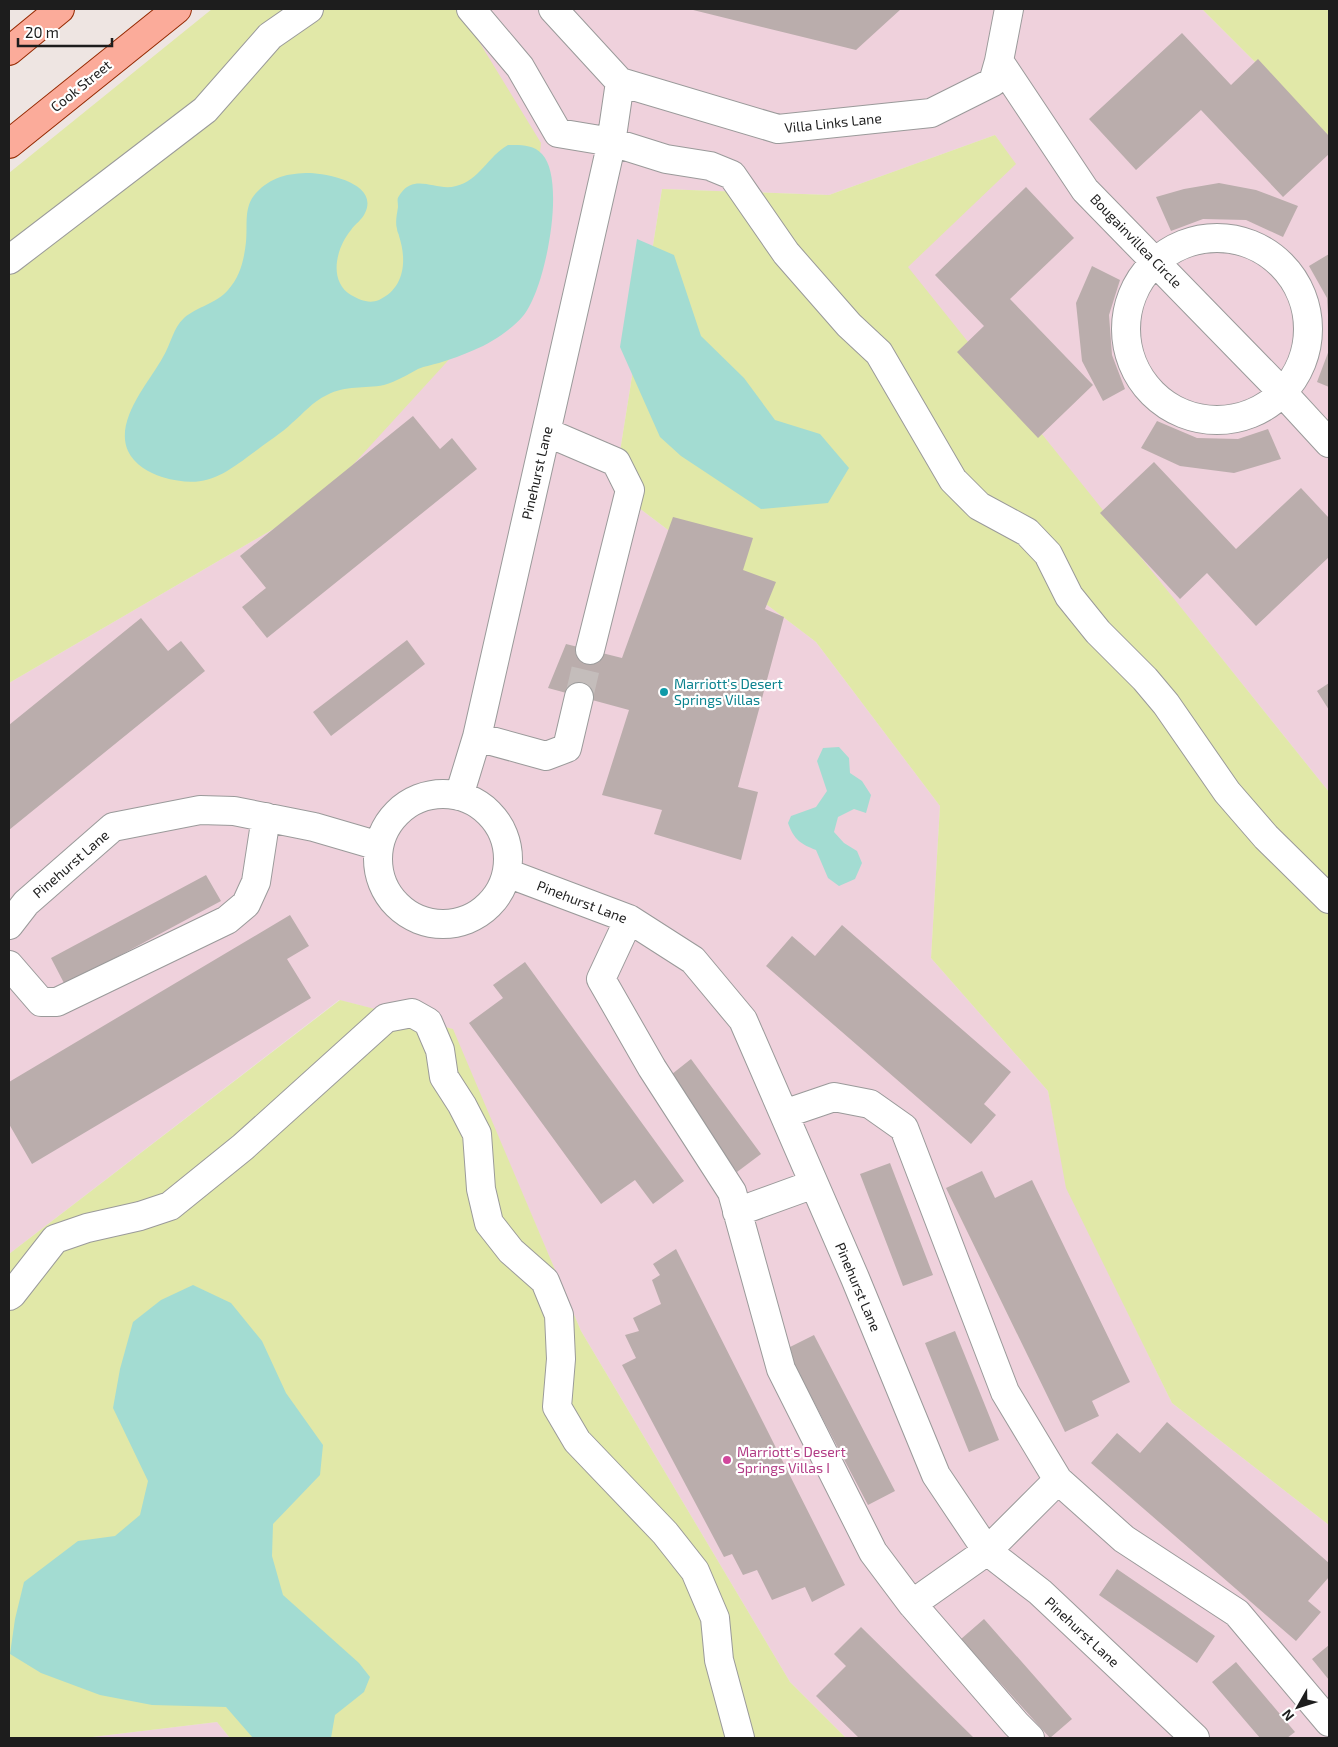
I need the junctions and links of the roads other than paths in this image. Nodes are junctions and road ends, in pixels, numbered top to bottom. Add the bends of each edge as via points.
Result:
1 (60, 9) edge
2 (177, 9) edge
3 (309, 9) edge
4 (471, 9) edge
5 (553, 9) edge
6 (1009, 9) edge
7 (9, 51) edge
8 (999, 61) junction
9 (620, 82) junction
10 (9, 144) edge
11 (611, 146) junction
12 (9, 260) edge
13 (1155, 261) junction
14 (1283, 393) junction
15 (546, 432) junction
16 (1329, 443) edge
17 (590, 650) tunnel mouth
18 (579, 697) tunnel mouth
19 (477, 737) junction
20 (458, 796) junction
21 (266, 817) junction
22 (379, 846) junction
23 (507, 873) junction
24 (1329, 899) edge
25 (629, 919) junction
26 (9, 925) edge
27 (9, 965) edge
28 (784, 1114) junction
29 (814, 1184) junction
30 (737, 1212) junction
31 (9, 1296) edge
32 (1058, 1480) junction
33 (987, 1551) junction
34 (912, 1604) junction
35 (1329, 1722) edge
36 (740, 1738) edge
37 (1030, 1738) edge
38 (1195, 1738) edge

1 - 7 main road
2 - 10 main road, Cook Street
3 - 12 street via 270,36 205,110
4 - 11 street via 520,67 558,133
5 - 9 street
6 - 8 street
8 - 9 street, Villa Links Lane via 993,82 931,113 778,129
8 - 13 street, Bougainvillea Circle via 1085,190
9 - 11 street, Pinehurst Lane
11 - 15 street, Pinehurst Lane
11 - 24 street via 710,166 732,175 786,253 849,325 879,353 953,480 979,506 1027,532 1048,554 1069,596 1166,704 1226,792
13 - 14 street, Bougainvillea Circle
13 - 14 street via 1172,248 1214,237 1236,239 1256,246 1290,273 1301,292 1309,335 1305,356
13 - 14 street via 1137,284 1127,312 1126,341 1134,369 1151,393 1175,411 1203,420 1232,420 1260,411
14 - 16 street, Bougainvillea Circle
15 - 17 street via 616,462 630,490
15 - 19 street, Pinehurst Lane
18 - 19 street via 567,748 546,756
19 - 20 street, Pinehurst Lane
20 - 22 street via 438,794 417,799 400,810 386,826
20 - 23 street via 485,810 503,834 508,853
21 - 22 street, Pinehurst Lane
21 - 26 street, Pinehurst Lane via 234,811 200,810 113,827 26,903
21 - 27 street via 256,882 246,904 227,920 57,1002 41,1002
22 - 23 street via 378,866 391,897 411,916 430,923 450,924 470,919 487,908 500,892
23 - 25 street, Pinehurst Lane
25 - 28 street, Pinehurst Lane via 693,960 743,1020
25 - 30 street via 601,979 652,1068 732,1192
28 - 29 street, Pinehurst Lane
28 - 32 street via 834,1097 870,1104 904,1128 1005,1392
29 - 30 street
29 - 33 street, Pinehurst Lane via 936,1475
30 - 34 street via 781,1369 873,1552
31 - 36 street via 55,1239 170,1206 243,1147 386,1018 412,1013 428,1022 440,1050 444,1078 477,1134 481,1189 489,1223 512,1251 545,1281 558,1315 561,1359 557,1407 577,1441 665,1533 695,1571 715,1618 719,1660
32 - 33 street
32 - 35 street via 1124,1539 1237,1613
33 - 34 street
33 - 38 street, Pinehurst Lane via 1040,1592
34 - 37 street

